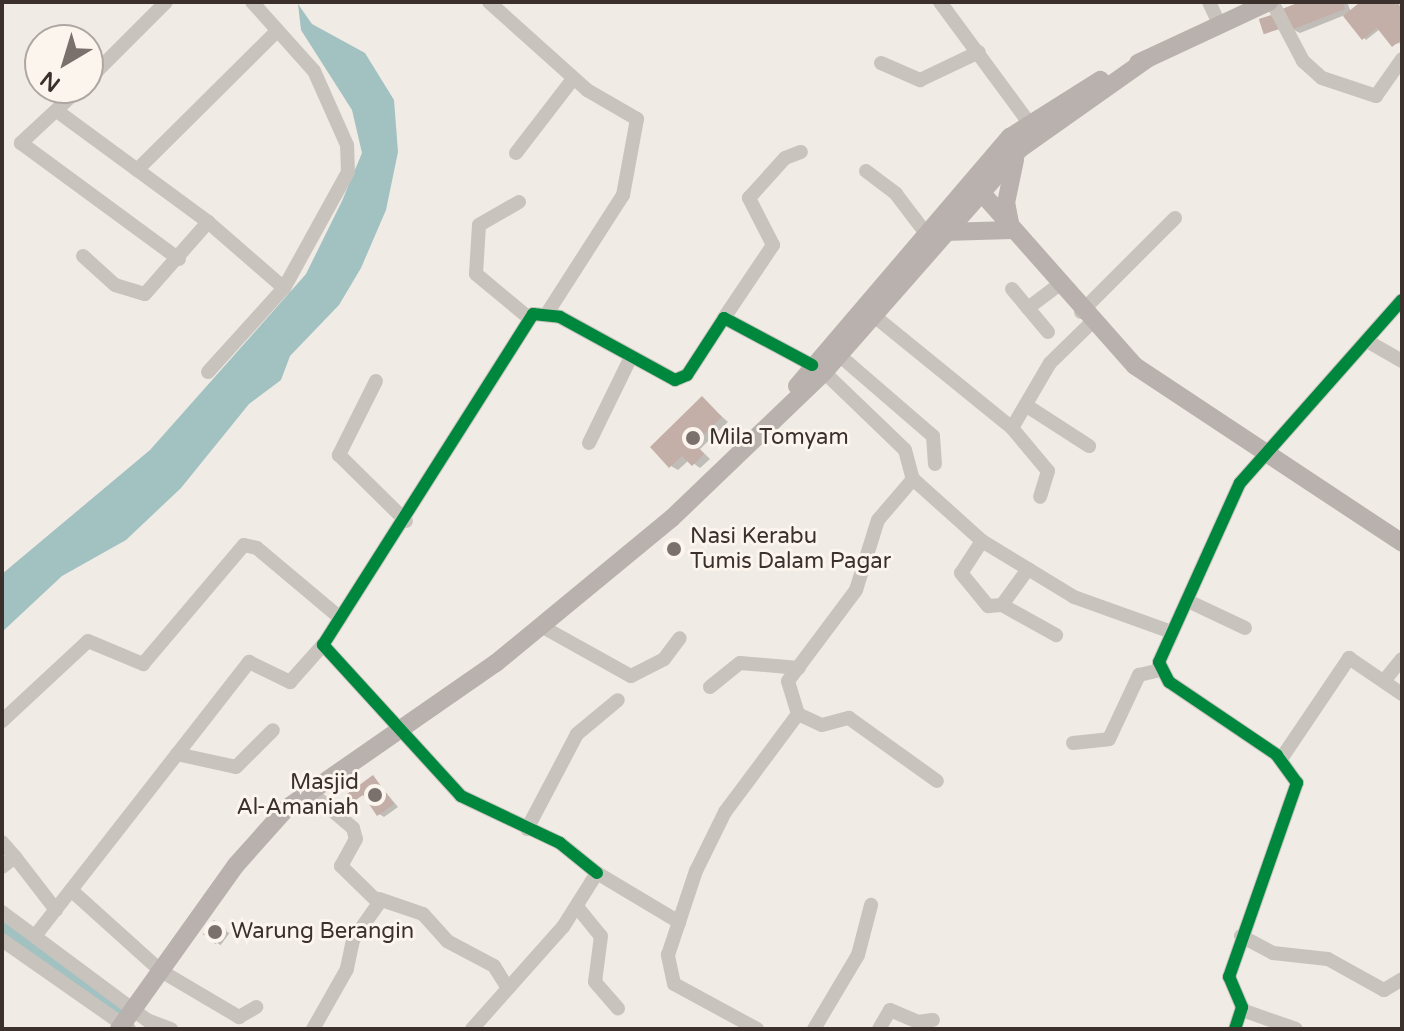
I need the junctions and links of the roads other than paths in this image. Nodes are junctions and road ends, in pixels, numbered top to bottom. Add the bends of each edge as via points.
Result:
1 (166, 2) edge
2 (252, 2) edge
3 (489, 2) edge
4 (940, 2) edge
5 (1209, 2) edge
6 (1271, 2) edge
7 (1219, 23) junction
8 (276, 32) junction
9 (979, 52) junction
10 (1402, 59) edge
11 (881, 63) dead end
12 (104, 64) edge
13 (573, 79) junction
14 (64, 104) edge
15 (57, 111) junction
16 (1034, 128) junction
17 (1020, 149) junction
18 (801, 152) dead end
19 (516, 153) dead end
20 (137, 170) junction
21 (866, 171) dead end
22 (974, 186) junction
23 (519, 202) dead end
24 (1175, 218) dead end
25 (208, 222) junction
26 (1012, 230) junction
27 (925, 232) junction
28 (944, 232) junction
29 (83, 256) dead end
30 (179, 259) junction
31 (1058, 285) junction
32 (284, 288) junction
33 (1012, 289) dead end
34 (1402, 300) edge
35 (1028, 308) junction
36 (548, 312) junction
37 (873, 315) junction
38 (529, 318) junction
39 (724, 318) junction
40 (1086, 318) junction
41 (1048, 332) dead end
42 (1367, 341) junction
43 (839, 355) junction
44 (631, 357) junction
45 (1402, 361) edge
46 (818, 369) junction
47 (208, 372) dead end
48 (376, 381) dead end
49 (1027, 406) junction
50 (1012, 428) junction
51 (589, 443) dead end
52 (1089, 446) dead end
53 (1268, 452) junction
54 (935, 464) dead end
55 (913, 479) junction
56 (1040, 497) dead end
57 (406, 521) junction
58 (982, 541) junction
59 (1402, 543) edge
60 (1028, 569) junction
61 (1188, 601) junction
62 (1002, 605) junction
63 (340, 618) junction
64 (541, 626) junction
65 (1245, 628) dead end
66 (1172, 632) junction
67 (1056, 635) dead end
68 (680, 638) dead end
69 (323, 645) junction
70 (1402, 659) edge
71 (799, 668) junction
72 (1160, 670) junction
73 (1384, 681) junction
74 (710, 687) dead end
75 (1402, 694) edge
76 (618, 700) dead end
77 (798, 714) junction
78 (2, 721) edge
79 (399, 729) junction
80 (273, 730) dead end
81 (1073, 743) dead end
82 (177, 754) junction
83 (1281, 759) junction
84 (937, 781) dead end
85 (308, 790) junction
86 (527, 829) junction
87 (2, 842) edge
88 (15, 857) junction
89 (2, 867) edge
90 (597, 873) junction
91 (71, 890) junction
92 (379, 899) junction
93 (871, 905) dead end
94 (578, 908) junction
95 (56, 910) junction
96 (2, 912) edge
97 (679, 922) junction
98 (35, 936) junction
99 (1241, 936) junction
100 (2, 940) edge
101 (161, 971) junction
102 (1402, 979) edge
103 (506, 985) junction
104 (256, 1007) dead end
105 (618, 1008) dead end
106 (1242, 1010) junction
107 (933, 1020) dead end
108 (126, 1023) edge
109 (171, 1029) edge
110 (313, 1029) edge
111 (472, 1029) edge
112 (757, 1029) edge
113 (814, 1029) edge
114 (879, 1029) edge
115 (1235, 1029) edge
116 (1296, 1029) edge

1 - 12 street
2 - 8 street
3 - 13 street
4 - 9 street
5 - 7 street
6 - 7 main road
6 - 10 street via 1303,61 1322,78 1376,96
7 - 16 main road via 1147,59
8 - 20 street
8 - 32 street via 314,71 350,159 319,232
9 - 11 street via 920,80
9 - 16 street
13 - 19 street
13 - 36 street via 637,122 623,195
14 - 15 street
15 - 20 street
15 - 30 street via 24,134 25,148
16 - 17 main road
16 - 22 main road
17 - 22 main road
17 - 26 main road via 1007,189
18 - 39 street via 785,158 749,198 773,245
20 - 25 street
21 - 27 street via 896,194
22 - 26 main road
22 - 27 main road
22 - 28 main road
23 - 38 street via 479,225 476,274
24 - 40 street
25 - 30 street
25 - 32 street
26 - 28 main road
26 - 31 main road
27 - 46 main road
28 - 37 main road
29 - 30 street via 115,285 142,295
31 - 35 street
31 - 40 main road
32 - 47 street
33 - 35 street
34 - 42 street
35 - 41 street
36 - 38 street
36 - 44 street
37 - 43 main road
37 - 50 street
38 - 57 street
39 - 44 street via 679,380
39 - 46 street
40 - 49 street
40 - 53 main road via 1154,381
42 - 45 street
42 - 53 street
43 - 46 main road
43 - 54 street via 933,436
44 - 51 street
46 - 55 street via 905,450
46 - 64 main road via 772,423
48 - 57 street via 339,455
49 - 50 street
49 - 52 street
50 - 56 street via 1048,471
53 - 59 main road
53 - 61 street via 1223,511
55 - 58 street
55 - 71 street via 878,520 856,590
57 - 63 street
58 - 60 street
58 - 62 street via 962,576 988,606
60 - 62 street
60 - 66 street via 1074,597
61 - 65 street
61 - 66 street
62 - 67 street
63 - 69 street
63 - 78 street via 257,548 244,545 143,664 88,641
64 - 68 street via 631,676 664,659
64 - 79 main road
66 - 72 street
69 - 79 street
69 - 82 street via 290,682 249,662
70 - 73 street
71 - 74 street via 740,663
71 - 77 street via 786,690
72 - 81 street via 1139,675 1109,739
72 - 83 street
73 - 75 street
73 - 83 street via 1349,658
76 - 86 street via 577,734
77 - 84 street via 822,725 849,718
77 - 97 street via 725,812
79 - 85 main road
79 - 86 street via 461,796
80 - 82 street via 236,767
82 - 91 street
83 - 99 street via 1296,791
85 - 92 street via 353,828 356,839 341,866
85 - 101 main road via 252,845
86 - 90 street
87 - 88 street
88 - 89 street
88 - 95 street
90 - 94 street
90 - 97 street
91 - 95 street
91 - 101 street
92 - 103 street via 423,914 447,941 494,966
92 - 110 street
93 - 113 street via 858,955
94 - 103 street
94 - 105 street via 602,940 595,982
95 - 98 street
96 - 98 street
97 - 112 street via 666,963 670,978
98 - 108 street
99 - 102 street via 1273,953 1328,959 1384,990
99 - 106 street via 1228,979
100 - 108 street
101 - 104 street via 239,1017
101 - 108 main road
103 - 111 street
106 - 115 street
106 - 116 street
107 - 114 street via 913,1021 890,1010
108 - 109 street

